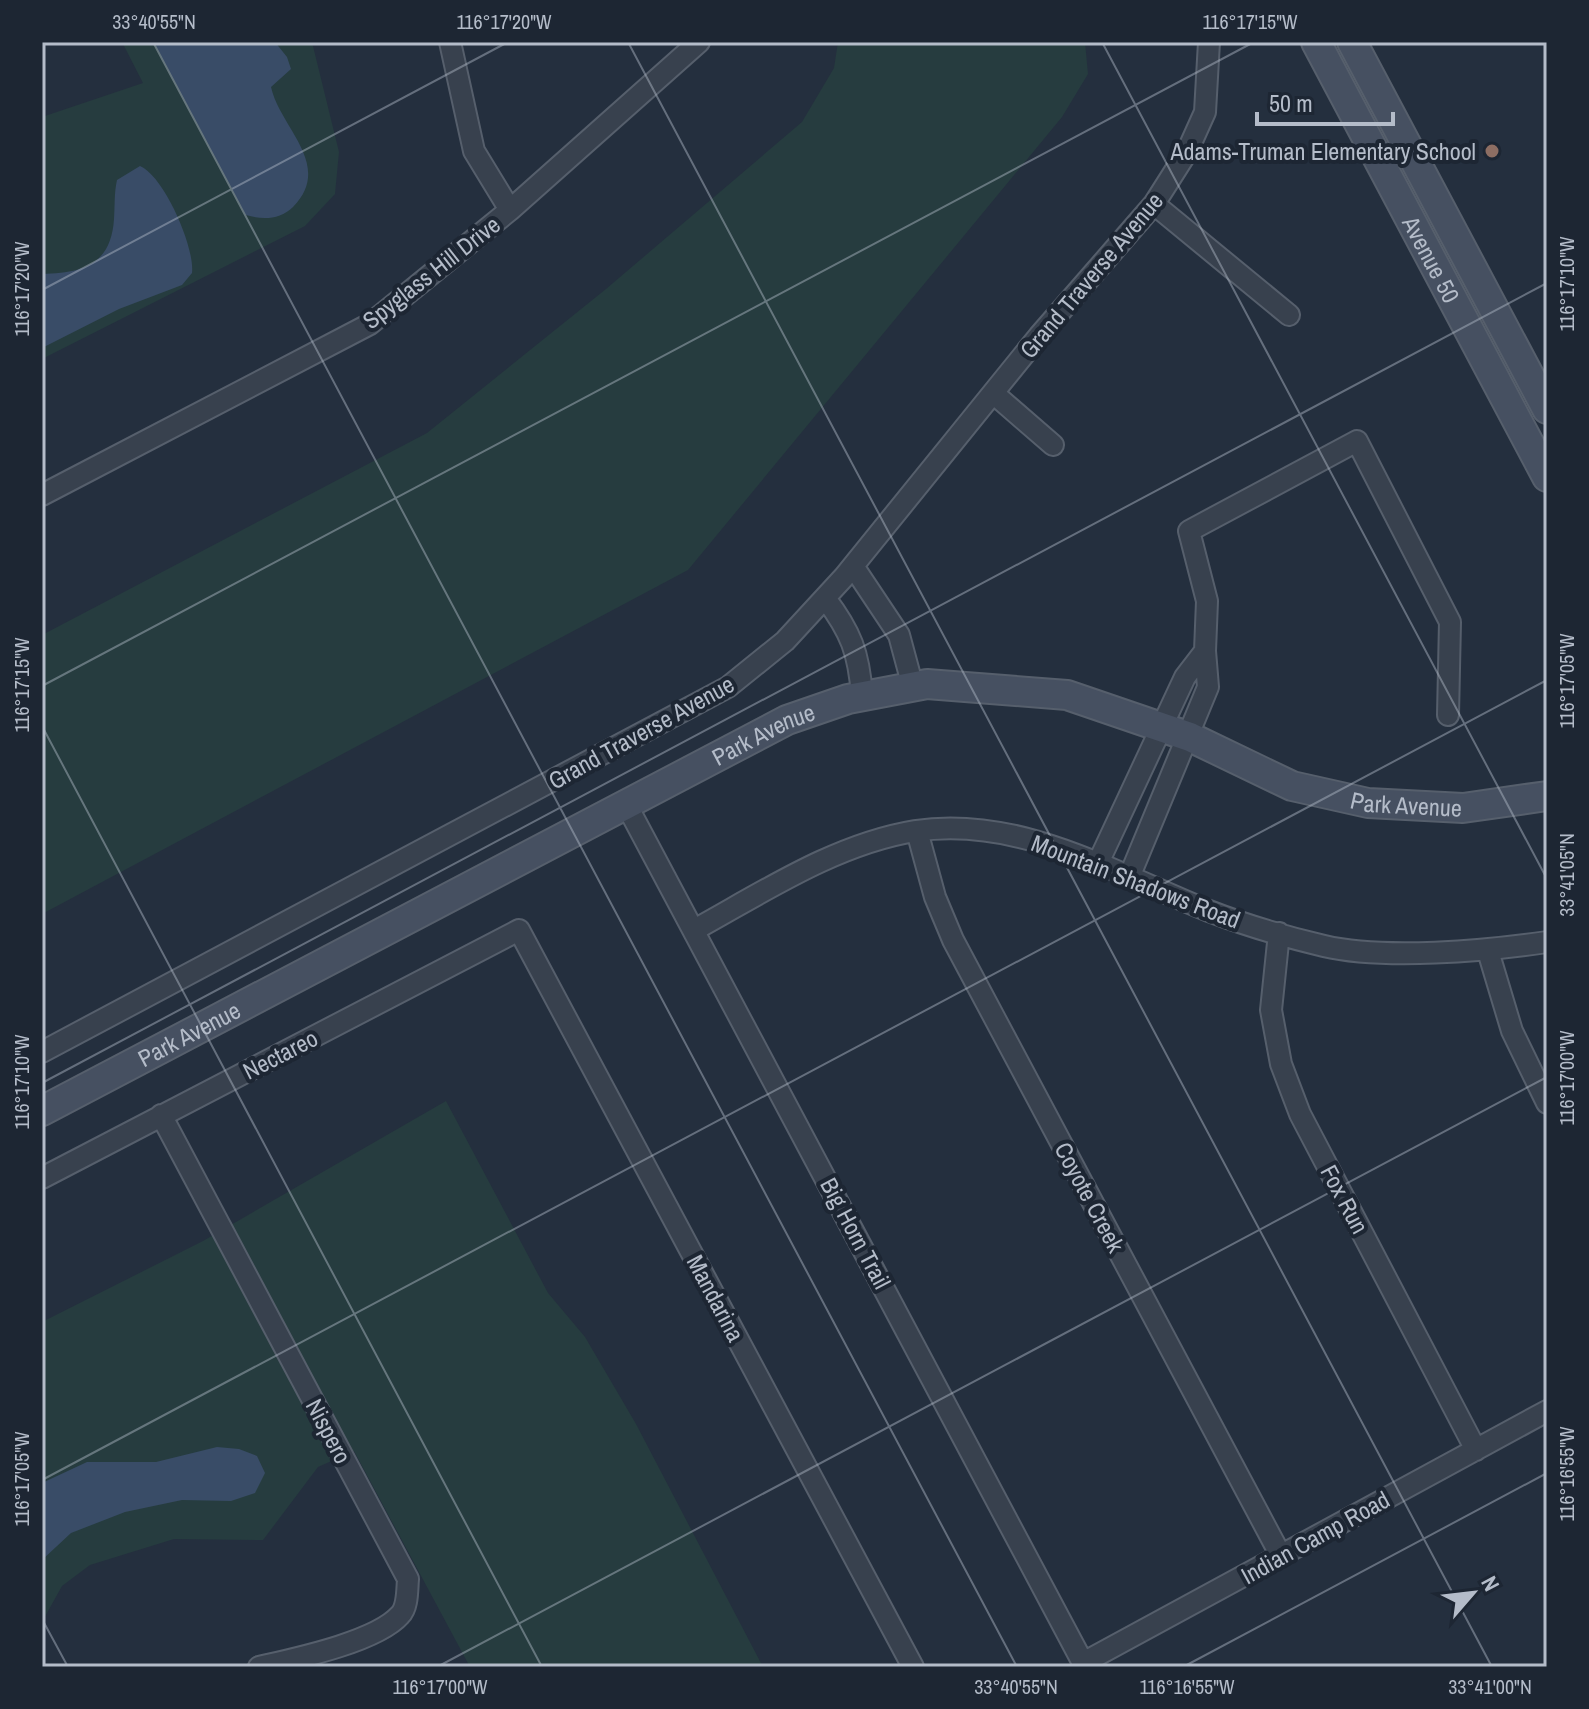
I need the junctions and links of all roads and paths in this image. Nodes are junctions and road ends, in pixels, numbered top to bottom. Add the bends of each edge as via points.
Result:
1 (450, 42) edge
2 (699, 42) edge
3 (1209, 42) edge
4 (1316, 42) edge
5 (1352, 42) edge
6 (1154, 204) junction
7 (510, 210) junction
8 (1289, 315) dead end
9 (993, 393) junction
10 (1547, 409) edge
11 (1053, 445) dead end
12 (1547, 477) edge
13 (42, 495) edge
14 (853, 566) junction
15 (825, 598) junction
16 (913, 687) junction
17 (862, 696) junction
18 (1448, 715) dead end
19 (1177, 733) junction
20 (1547, 796) edge
21 (626, 804) junction
22 (917, 831) junction
23 (1098, 863) junction
24 (1130, 875) junction
25 (696, 929) junction
26 (519, 930) joint
27 (1279, 933) junction
28 (1547, 942) edge
29 (1488, 951) junction
30 (42, 1052) edge
31 (1547, 1103) edge
32 (42, 1111) edge
33 (161, 1115) junction
34 (42, 1178) edge
35 (1547, 1411) edge
36 (1476, 1450) junction
37 (1281, 1556) junction
38 (1083, 1663) joint
39 (259, 1667) edge
40 (913, 1667) edge

1 - 7 street via 474,151
2 - 7 street, Spyglass Hill Drive
3 - 6 street, Grand Traverse Avenue via 1205,112
4 - 12 street, Avenue 50
5 - 10 street, Avenue 50
6 - 8 street
6 - 9 street, Grand Traverse Avenue
7 - 13 street, Spyglass Hill Drive via 370,324
9 - 11 street
9 - 14 street, Grand Traverse Avenue
14 - 15 street, Grand Traverse Avenue
14 - 16 street via 899,635
15 - 17 street via 844,623 860,659
15 - 30 street, Grand Traverse Avenue via 785,641 728,687
16 - 17 street, Park Avenue
16 - 19 street, Park Avenue via 1067,695
17 - 21 street, Park Avenue via 787,720
18 - 19 street via 1450,622 1357,441 1189,531 1207,601 1208,687
19 - 20 street, Park Avenue via 1292,786 1368,803 1463,808
19 - 23 street
19 - 24 street
21 - 25 street, Big Horn Trail
21 - 32 street, Park Avenue
22 - 23 street, Mountain Shadows Road via 969,830 1034,840
22 - 25 street, Mountain Shadows Road via 844,852
22 - 37 street, Coyote Creek via 953,940
23 - 24 street, Mountain Shadows Road
24 - 27 street, Mountain Shadows Road via 1210,911
25 - 38 street, Big Horn Trail
26 - 33 street, Nectareo
26 - 40 street, Mandarina
27 - 29 street, Mountain Shadows Road via 1327,947
27 - 36 street, Fox Run via 1271,1010 1281,1064 1295,1101
28 - 29 street, Mountain Shadows Road
29 - 31 street via 1512,1031
33 - 34 street, Nectareo
33 - 39 street, Nispero via 408,1579 401,1615 320,1653
35 - 36 street, Indian Camp Road
36 - 37 street, Indian Camp Road
37 - 38 street, Indian Camp Road

